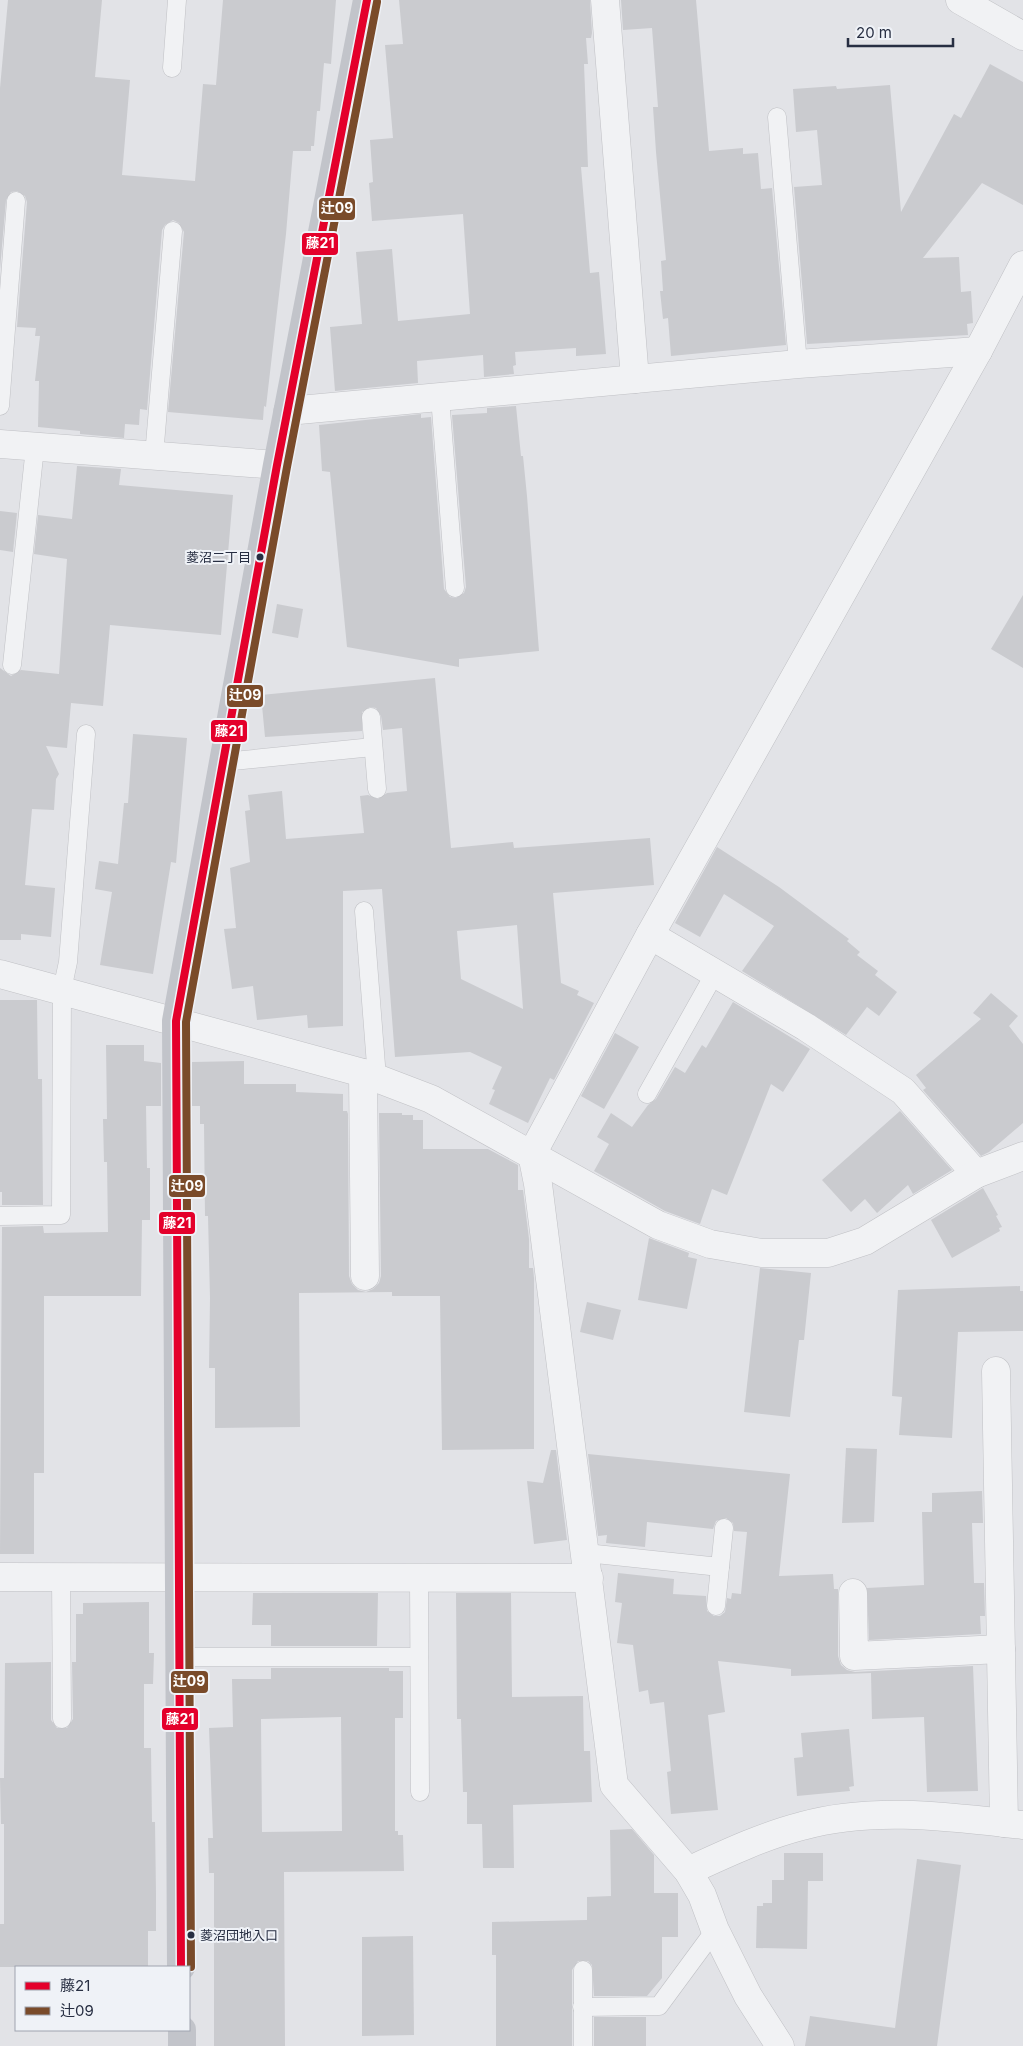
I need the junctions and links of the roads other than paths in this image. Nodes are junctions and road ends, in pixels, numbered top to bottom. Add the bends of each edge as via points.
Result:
1 (177, 0) edge
2 (366, 0) edge
3 (605, 0) edge
4 (960, 0) edge
5 (1023, 36) edge
6 (172, 68) dead end
7 (777, 117) dead end
8 (16, 201) dead end
9 (173, 231) dead end
10 (1023, 265) edge
11 (978, 351) junction
12 (798, 364) junction
13 (635, 379) junction
14 (440, 397) junction
15 (0, 406) edge
16 (288, 411) junction
17 (0, 444) edge
18 (35, 447) junction
19 (154, 456) junction
20 (277, 465) junction
21 (455, 588) dead end
22 (12, 665) dead end
23 (371, 717) dead end
24 (86, 734) dead end
25 (373, 747) junction
26 (223, 762) junction
27 (377, 789) dead end
28 (364, 911) dead end
29 (650, 935) junction
30 (715, 973) junction
31 (0, 974) edge
32 (62, 990) junction
33 (176, 1021) junction
34 (370, 1076) junction
35 (647, 1094) dead end
36 (532, 1154) junction
37 (1023, 1156) edge
38 (976, 1174) junction
39 (0, 1216) edge
40 (365, 1276) dead end
41 (996, 1371) dead end
42 (724, 1528) dead end
43 (587, 1565) junction
44 (720, 1567) junction
45 (0, 1577) edge
46 (61, 1577) junction
47 (179, 1577) junction
48 (419, 1577) junction
49 (853, 1593) dead end
50 (716, 1606) dead end
51 (1001, 1649) junction
52 (179, 1656) junction
53 (419, 1657) junction
54 (62, 1719) dead end
55 (420, 1792) dead end
56 (1013, 1824) edge
57 (688, 1871) junction
58 (715, 1930) junction
59 (182, 1966) edge
60 (582, 1970) dead end
61 (582, 2007) junction
62 (182, 2031) edge
63 (182, 2046) edge
64 (583, 2046) edge
65 (780, 2046) edge

1 - 6 lane
2 - 16 street
3 - 13 street
4 - 5 street
7 - 12 lane
8 - 15 lane
9 - 19 lane
10 - 11 street
11 - 12 street
11 - 29 street
12 - 13 street
13 - 14 street
14 - 16 street
14 - 21 lane
16 - 20 street
17 - 18 street
18 - 19 street
18 - 22 lane
19 - 20 street
20 - 26 street
23 - 25 lane
24 - 32 lane via 68,962
25 - 26 lane
25 - 27 lane
26 - 33 street
28 - 34 lane
29 - 30 street
29 - 36 street
30 - 35 lane
30 - 38 street via 806,1027 903,1091
31 - 32 street
32 - 33 street
32 - 39 lane via 60,1215
33 - 34 street
33 - 47 street
34 - 36 street via 431,1099
34 - 40 street
36 - 38 street via 658,1225 710,1244 762,1254 828,1253 865,1241
36 - 43 street
37 - 38 street
41 - 51 street
42 - 44 lane
43 - 44 lane
43 - 48 street
43 - 57 street via 614,1785
44 - 50 lane
45 - 46 street
46 - 47 street
46 - 54 lane
47 - 48 street
47 - 52 street
48 - 53 lane
49 - 51 street via 854,1656
51 - 56 street
52 - 53 lane
52 - 59 street
53 - 55 lane
56 - 57 street via 907,1815 858,1816 803,1826 751,1843
57 - 58 street via 702,1895
58 - 61 lane via 659,2006
58 - 65 street via 748,1996
60 - 61 lane
61 - 64 lane
62 - 63 street

